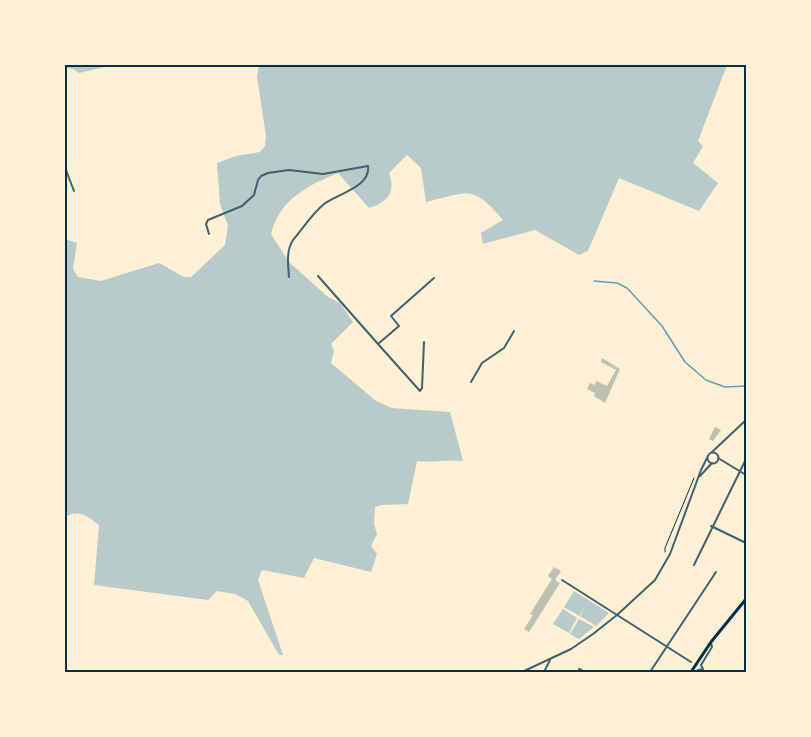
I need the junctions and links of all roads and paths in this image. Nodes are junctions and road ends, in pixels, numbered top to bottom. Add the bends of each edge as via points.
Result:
1 (64, 165) edge
2 (74, 191) dead end
3 (209, 234) dead end
4 (318, 276) dead end
5 (289, 277) dead end
6 (434, 278) dead end
7 (514, 331) dead end
8 (424, 342) dead end
9 (378, 344) junction
10 (471, 381) dead end
11 (747, 420) edge
12 (720, 444) junction
13 (712, 452) junction
14 (718, 457) junction
15 (707, 458) junction
16 (747, 459) edge
17 (712, 463) junction
18 (740, 472) junction
19 (747, 475) edge
20 (699, 478) junction
21 (711, 526) junction
22 (747, 543) edge
23 (694, 565) dead end
24 (716, 572) dead end
25 (562, 580) dead end
26 (747, 599) edge
27 (617, 615) junction
28 (711, 642) junction
29 (666, 647) junction
30 (550, 660) junction
31 (691, 662) dead end
32 (579, 669) dead end
33 (703, 669) junction
34 (522, 672) edge
35 (544, 672) edge
36 (585, 672) edge
37 (650, 672) edge
38 (693, 672) edge
39 (708, 672) edge

1 - 2 street
3 - 5 street via 208,220 242,206 254,195 261,176 289,170 323,174 368,166 355,188 324,204 293,240 288,255
4 - 9 street
6 - 9 street via 391,316 399,326
7 - 10 street via 504,348 482,363
8 - 9 street via 420,391
11 - 12 street
12 - 13 street
12 - 14 street
13 - 14 street
13 - 15 street
14 - 17 street
14 - 18 street
15 - 17 street
15 - 20 street
16 - 18 street
17 - 20 street
18 - 19 street
18 - 21 street
20 - 27 street via 662,571
21 - 22 street
21 - 23 street
24 - 29 street
25 - 27 street
26 - 28 main road
27 - 29 street
27 - 30 street
28 - 33 street via 701,665
28 - 38 main road
29 - 31 street
29 - 37 street
30 - 34 street
30 - 35 street
32 - 36 street
33 - 38 street
33 - 39 street

